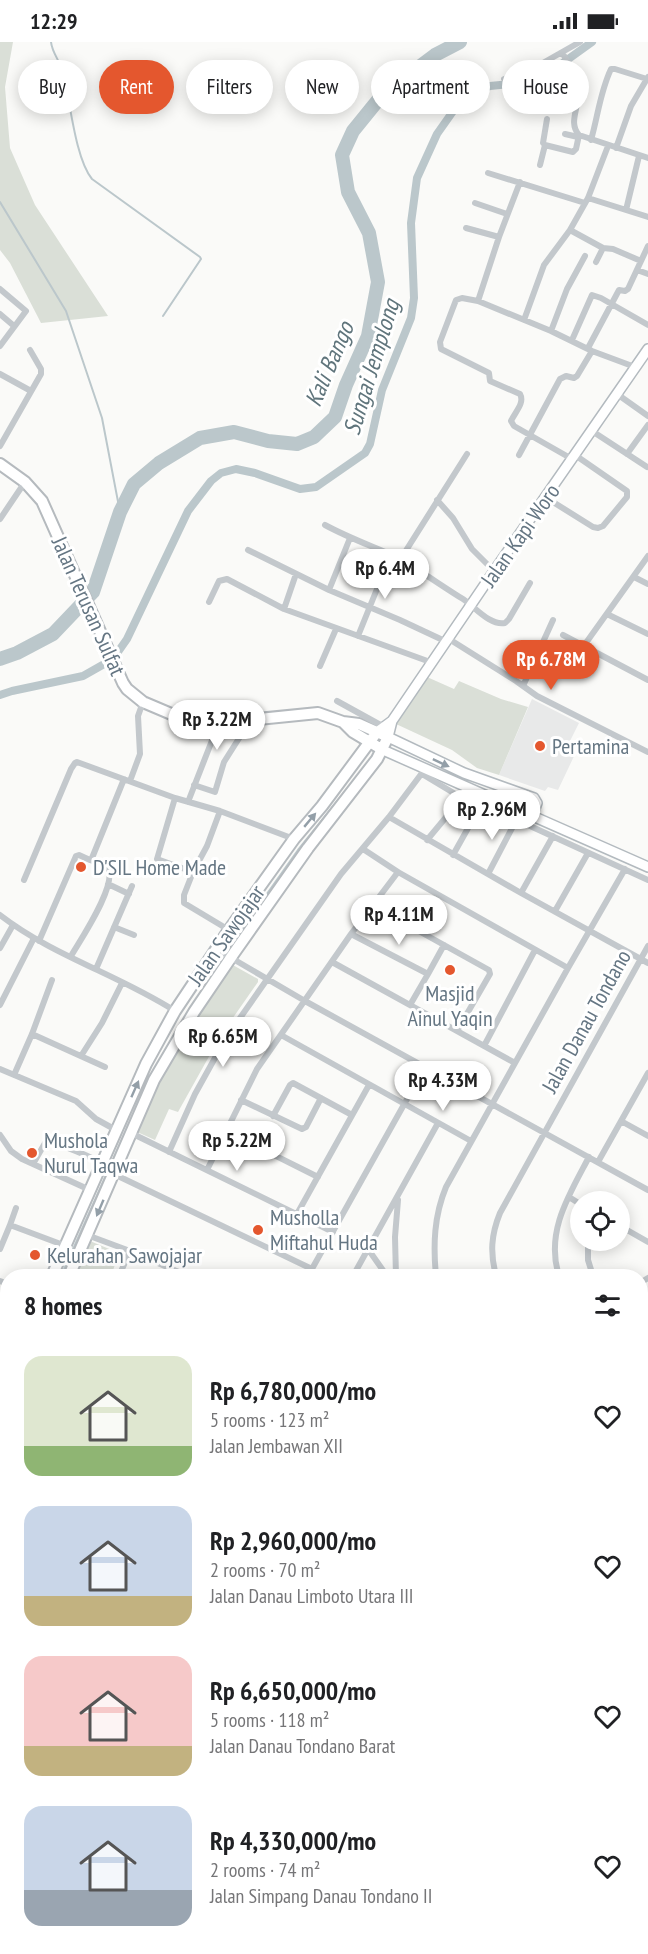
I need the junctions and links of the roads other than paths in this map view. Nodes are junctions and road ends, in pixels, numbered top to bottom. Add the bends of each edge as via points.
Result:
1 (580, 42) edge
2 (563, 55) junction
3 (552, 60) edge
4 (647, 78) edge
5 (547, 120) dead end
6 (565, 134) dead end
7 (578, 136) junction
8 (591, 140) junction
9 (545, 145) junction
10 (608, 146) junction
11 (616, 148) junction
12 (639, 156) junction
13 (648, 158) edge
14 (540, 165) dead end
15 (488, 173) dead end
16 (520, 182) junction
17 (586, 200) junction
18 (474, 203) dead end
19 (626, 210) junction
20 (507, 214) junction
21 (648, 217) edge
22 (466, 228) dead end
23 (570, 230) junction
24 (499, 237) junction
25 (648, 246) edge
26 (603, 248) junction
27 (585, 256) dead end
28 (641, 261) junction
29 (596, 262) dead end
30 (637, 270) junction
31 (648, 274) edge
32 (0, 289) edge
33 (478, 301) junction
34 (612, 304) junction
35 (0, 314) edge
36 (524, 320) junction
37 (648, 325) edge
38 (14, 326) junction
39 (551, 331) junction
40 (572, 340) junction
41 (0, 345) edge
42 (648, 348) edge
43 (590, 349) junction
44 (30, 350) dead end
45 (635, 367) junction
46 (0, 374) edge
47 (31, 392) junction
48 (617, 394) junction
49 (648, 416) edge
50 (648, 425) edge
51 (592, 431) junction
52 (530, 434) junction
53 (0, 446) edge
54 (467, 454) dead end
55 (519, 454) dead end
56 (627, 454) junction
57 (573, 457) junction
58 (0, 464) edge
59 (647, 467) edge
60 (25, 482) junction
61 (545, 497) junction
62 (437, 500) junction
63 (0, 519) edge
64 (325, 525) dead end
65 (350, 538) junction
66 (248, 550) dead end
67 (393, 556) junction
68 (648, 556) edge
69 (400, 560) junction
70 (494, 570) junction
71 (296, 574) junction
72 (634, 577) junction
73 (530, 583) dead end
74 (648, 584) edge
75 (329, 590) junction
76 (209, 602) dead end
77 (471, 605) junction
78 (369, 607) junction
79 (284, 609) junction
80 (607, 614) junction
81 (553, 620) dead end
82 (336, 629) junction
83 (648, 634) edge
84 (563, 635) dead end
85 (358, 636) junction
86 (448, 640) junction
87 (583, 647) junction
88 (432, 663) junction
89 (320, 666) dead end
90 (648, 680) edge
91 (523, 686) junction
92 (337, 701) dead end
93 (143, 702) junction
94 (220, 720) junction
95 (248, 720) junction
96 (343, 722) junction
97 (386, 730) junction
98 (369, 742) junction
99 (384, 750) junction
100 (648, 752) edge
101 (423, 771) junction
102 (464, 773) junction
103 (127, 780) junction
104 (459, 784) junction
105 (194, 785) junction
106 (175, 798) junction
107 (462, 798) junction
108 (484, 800) junction
109 (188, 802) junction
110 (220, 812) junction
111 (519, 815) junction
112 (532, 816) junction
113 (389, 818) junction
114 (541, 825) junction
115 (553, 836) junction
116 (294, 839) junction
117 (427, 840) junction
118 (363, 849) junction
119 (588, 853) junction
120 (453, 855) junction
121 (628, 858) junction
122 (90, 860) junction
123 (648, 867) edge
124 (624, 869) junction
125 (193, 872) junction
126 (398, 872) junction
127 (488, 874) junction
128 (648, 879) edge
129 (24, 880) dead end
130 (108, 884) junction
131 (521, 893) junction
132 (372, 905) junction
133 (555, 911) junction
134 (0, 915) edge
135 (13, 925) junction
136 (114, 927) junction
137 (229, 930) junction
138 (590, 931) junction
139 (351, 934) junction
140 (134, 935) dead end
141 (37, 939) junction
142 (444, 945) junction
143 (648, 946) edge
144 (0, 948) edge
145 (535, 950) junction
146 (224, 954) junction
147 (71, 956) junction
148 (641, 959) junction
149 (332, 962) junction
150 (648, 963) edge
151 (568, 968) junction
152 (96, 969) junction
153 (428, 974) junction
154 (267, 979) junction
155 (52, 980) dead end
156 (122, 983) junction
157 (305, 1001) junction
158 (0, 1005) edge
159 (410, 1005) junction
160 (175, 1011) junction
161 (457, 1031) junction
162 (32, 1034) junction
163 (281, 1035) junction
164 (484, 1046) junction
165 (81, 1056) junction
166 (515, 1063) junction
167 (425, 1066) junction
168 (105, 1067) dead end
169 (0, 1069) edge
170 (648, 1073) edge
171 (14, 1075) junction
172 (369, 1085) junction
173 (321, 1098) junction
174 (241, 1100) junction
175 (404, 1104) junction
176 (492, 1104) junction
177 (132, 1114) junction
178 (352, 1114) junction
179 (273, 1116) junction
180 (621, 1121) junction
181 (438, 1123) junction
182 (116, 1130) junction
183 (226, 1131) junction
184 (131, 1133) junction
185 (545, 1133) junction
186 (648, 1136) edge
187 (1, 1138) edge
188 (471, 1141) junction
189 (169, 1152) junction
190 (589, 1157) junction
191 (598, 1162) junction
192 (33, 1164) junction
193 (108, 1170) junction
194 (207, 1170) junction
195 (318, 1177) junction
196 (90, 1190) junction
197 (648, 1190) edge
198 (398, 1196) junction
199 (569, 1197) joint
200 (16, 1208) dead end
201 (297, 1214) junction
202 (10, 1225) junction
203 (83, 1229) junction
204 (333, 1232) junction
205 (630, 1232) edge
206 (2, 1240) edge
207 (648, 1242) edge
208 (66, 1246) junction
209 (0, 1249) edge
210 (368, 1249) junction
211 (130, 1251) junction
212 (588, 1251) edge
213 (169, 1268) edge
214 (55, 1269) edge
215 (71, 1269) edge
216 (122, 1269) edge
217 (312, 1269) joint
218 (357, 1269) edge
219 (382, 1269) edge
220 (396, 1269) edge
221 (436, 1269) edge
222 (495, 1269) edge
223 (556, 1269) edge
224 (591, 1269) edge

1 - 2 street
2 - 3 street
2 - 7 street via 571,65 578,93 574,127
4 - 8 street via 611,69
4 - 11 street via 631,106
5 - 9 street
6 - 7 street
7 - 8 street
7 - 9 street via 573,152
8 - 10 street
9 - 14 street
10 - 11 street
10 - 17 street
11 - 12 street
12 - 13 street
12 - 19 street
15 - 16 street
16 - 17 street
16 - 20 street
17 - 19 street
17 - 23 street
18 - 20 street
19 - 21 street
20 - 24 street
22 - 24 street
23 - 26 street
23 - 36 street via 543,265
24 - 33 street
25 - 28 street
26 - 28 street
26 - 29 street
27 - 39 street
28 - 30 street
30 - 31 street
30 - 34 street via 627,291 619,290
32 - 38 street via 26,311
33 - 36 street
33 - 52 street via 456,300 440,348 489,373 490,381 520,394 522,399 512,423
34 - 37 street
34 - 40 street via 590,296
34 - 43 street
35 - 38 street
36 - 39 street
38 - 41 street
39 - 40 street
40 - 43 street
42 - 45 street, Jalan Kapi Woro
43 - 45 street
43 - 52 street via 577,376 560,379
44 - 47 street via 41,371
45 - 48 street, Jalan Kapi Woro
46 - 47 street
47 - 53 street
48 - 49 street
48 - 51 street, Jalan Kapi Woro
50 - 56 street
51 - 56 street
51 - 57 street, Jalan Kapi Woro
52 - 55 street
52 - 57 street
54 - 62 street
56 - 59 street
57 - 61 street, Jalan Kapi Woro
57 - 61 street via 627,491 627,497 598,528
58 - 60 main road, Jalan Terusan Sulfat
60 - 63 street
60 - 93 main road, Jalan Terusan Sulfat via 42,501 116,669 127,689
61 - 70 street, Jalan Kapi Woro
62 - 69 street
62 - 70 street via 472,549
64 - 65 street
65 - 67 street
65 - 75 street
66 - 71 street
67 - 69 street
67 - 78 street
68 - 72 street
69 - 77 street
70 - 77 street, Jalan Kapi Woro
71 - 75 street
71 - 79 street
72 - 74 street
72 - 80 street
73 - 77 street via 503,624 493,622
75 - 78 street
76 - 79 street via 219,581 227,579
77 - 86 street, Jalan Kapi Woro
78 - 85 street
78 - 86 street
79 - 82 street
80 - 83 street
80 - 87 street
81 - 91 street
82 - 85 street
82 - 89 street
84 - 87 street
85 - 88 street
86 - 88 street, Jalan Kapi Woro
86 - 91 street
87 - 90 street
88 - 97 street, Jalan Kapi Woro
91 - 100 street via 548,703
92 - 97 street
93 - 94 main road, Jalan Terusan Sulfat via 176,716
93 - 103 street via 138,716 140,754
94 - 95 main road, Jalan Terusan Sulfat
94 - 105 street
95 - 96 main road, Jalan Terusan Sulfat via 313,713
95 - 105 street via 224,762 215,792
96 - 97 main road, Jalan Terusan Sulfat
96 - 98 main road, Jalan Terusan Sulfat
97 - 98 main road, Jalan Kapi Woro
97 - 99 main road, Jalan Kapi Woro
97 -> 102 street, Jalan Terusan Sulfat
98 - 99 main road, Jalan Terusan Sulfat
116 -> 98 main road, Jalan Sawojajar
99 - 101 street, Jalan Terusan Sulfat
99 - 146 main road, Jalan Sawojajar
101 - 104 street, Jalan Terusan Sulfat
101 - 107 street
101 - 113 street
102 - 104 street
102 - 112 street, Jalan Terusan Sulfat via 534,798 537,803
103 - 106 street
103 - 122 street
103 - 129 street via 75,763
104 - 108 street, Jalan Terusan Sulfat
105 - 109 street
106 - 109 street
106 - 125 street via 157,859
107 - 108 street
107 - 117 street
108 - 111 street, Jalan Terusan Sulfat
108 - 120 street
109 - 110 street
110 - 116 street
110 - 125 street
111 - 112 street, Jalan Terusan Sulfat
111 - 114 street
111 - 127 street
112 - 114 street, Jalan Terusan Sulfat
113 - 117 street
113 - 118 street
114 - 115 street
114 - 121 street, Jalan Terusan Sulfat
115 - 119 street
115 - 131 street
116 - 137 main road, Jalan Sawojajar
117 - 120 street
118 - 126 street
118 - 154 street
119 - 124 street
119 - 133 street
120 - 127 street
121 - 123 street, Jalan Terusan Sulfat
121 - 124 street
122 - 130 street via 108,868
122 - 141 street via 76,856
124 - 128 street
124 - 138 street
125 - 137 street via 184,903
126 - 132 street
126 - 145 street
127 - 131 street
130 - 136 street via 130,890
130 - 147 street via 91,924
131 - 133 street
132 - 139 street
132 - 142 street
133 - 138 street
134 - 135 street
135 - 141 street
135 - 144 street
136 - 140 street
136 - 152 street
137 - 146 main road, Jalan Sawojajar
138 - 148 street
138 - 151 street
139 - 149 street
139 - 153 street
141 - 147 street
141 - 158 street
142 - 153 street
142 - 161 street via 490,974
143 - 148 street, Jalan Danau Tondano
145 - 151 street
145 - 164 street
146 - 154 street
146 - 160 main road, Jalan Sawojajar
146 - 177 main road, Jalan Sawojajar
147 - 152 street
148 - 150 street
148 - 185 street, Jalan Danau Tondano
149 - 157 street
149 - 159 street
151 - 166 street
152 - 156 street
153 - 159 street
154 - 157 street
154 - 189 street via 211,1064
155 - 162 street
156 - 160 street
156 - 165 street
157 - 163 street
157 - 167 street
159 - 161 street
177 -> 160 main road, Jalan Sawojajar via 146,1064
161 - 164 street
162 - 165 street
162 - 171 street
163 - 172 street
163 - 174 street via 252,1076
164 - 166 street
165 - 168 street
166 - 176 street
167 - 175 street
167 - 176 street
169 - 171 street
170 - 180 street
171 - 182 street via 76,1101
172 - 175 street
172 - 178 street
173 - 178 street
173 - 179 street via 304,1129
173 - 179 street via 291,1084
174 - 179 street
174 - 183 street
175 - 181 street
175 - 204 street
176 - 185 street
176 - 188 street
177 - 182 main road, Jalan Sawojajar
177 - 184 main road, Jalan Sawojajar
178 - 195 street
180 - 186 street
180 - 191 street
181 - 188 street
181 - 198 street
182 - 193 main road, Jalan Sawojajar
183 - 194 street
183 - 195 street
184 - 189 street
184 - 193 main road, Jalan Sawojajar
185 - 190 street
185 - 222 street, Jalan Danau Tondano via 493,1231
187 - 192 street via 11,1151
188 - 221 street via 439,1207
189 - 194 street
190 - 191 street
190 - 199 street
191 - 197 street
192 - 193 street via 50,1141
192 - 196 street
193 - 196 main road, Jalan Sawojajar
193 -> 203 main road, Jalan Sawojajar
193 - 217 street
194 - 201 street
195 - 201 street
196 - 203 main road, Jalan Sawojajar
198 - 210 street
198 - 220 street
199 - 223 street via 558,1220
200 - 202 street
201 - 204 street
202 - 206 street
202 - 208 street
203 - 208 main road, Jalan Sawojajar
203 - 211 street
203 - 215 main road, Jalan Sawojajar
204 - 217 street
205 - 207 street
206 - 209 street
208 - 214 main road, Jalan Sawojajar
210 - 218 street
210 - 219 street
211 - 213 street
211 - 216 street
212 - 224 street

